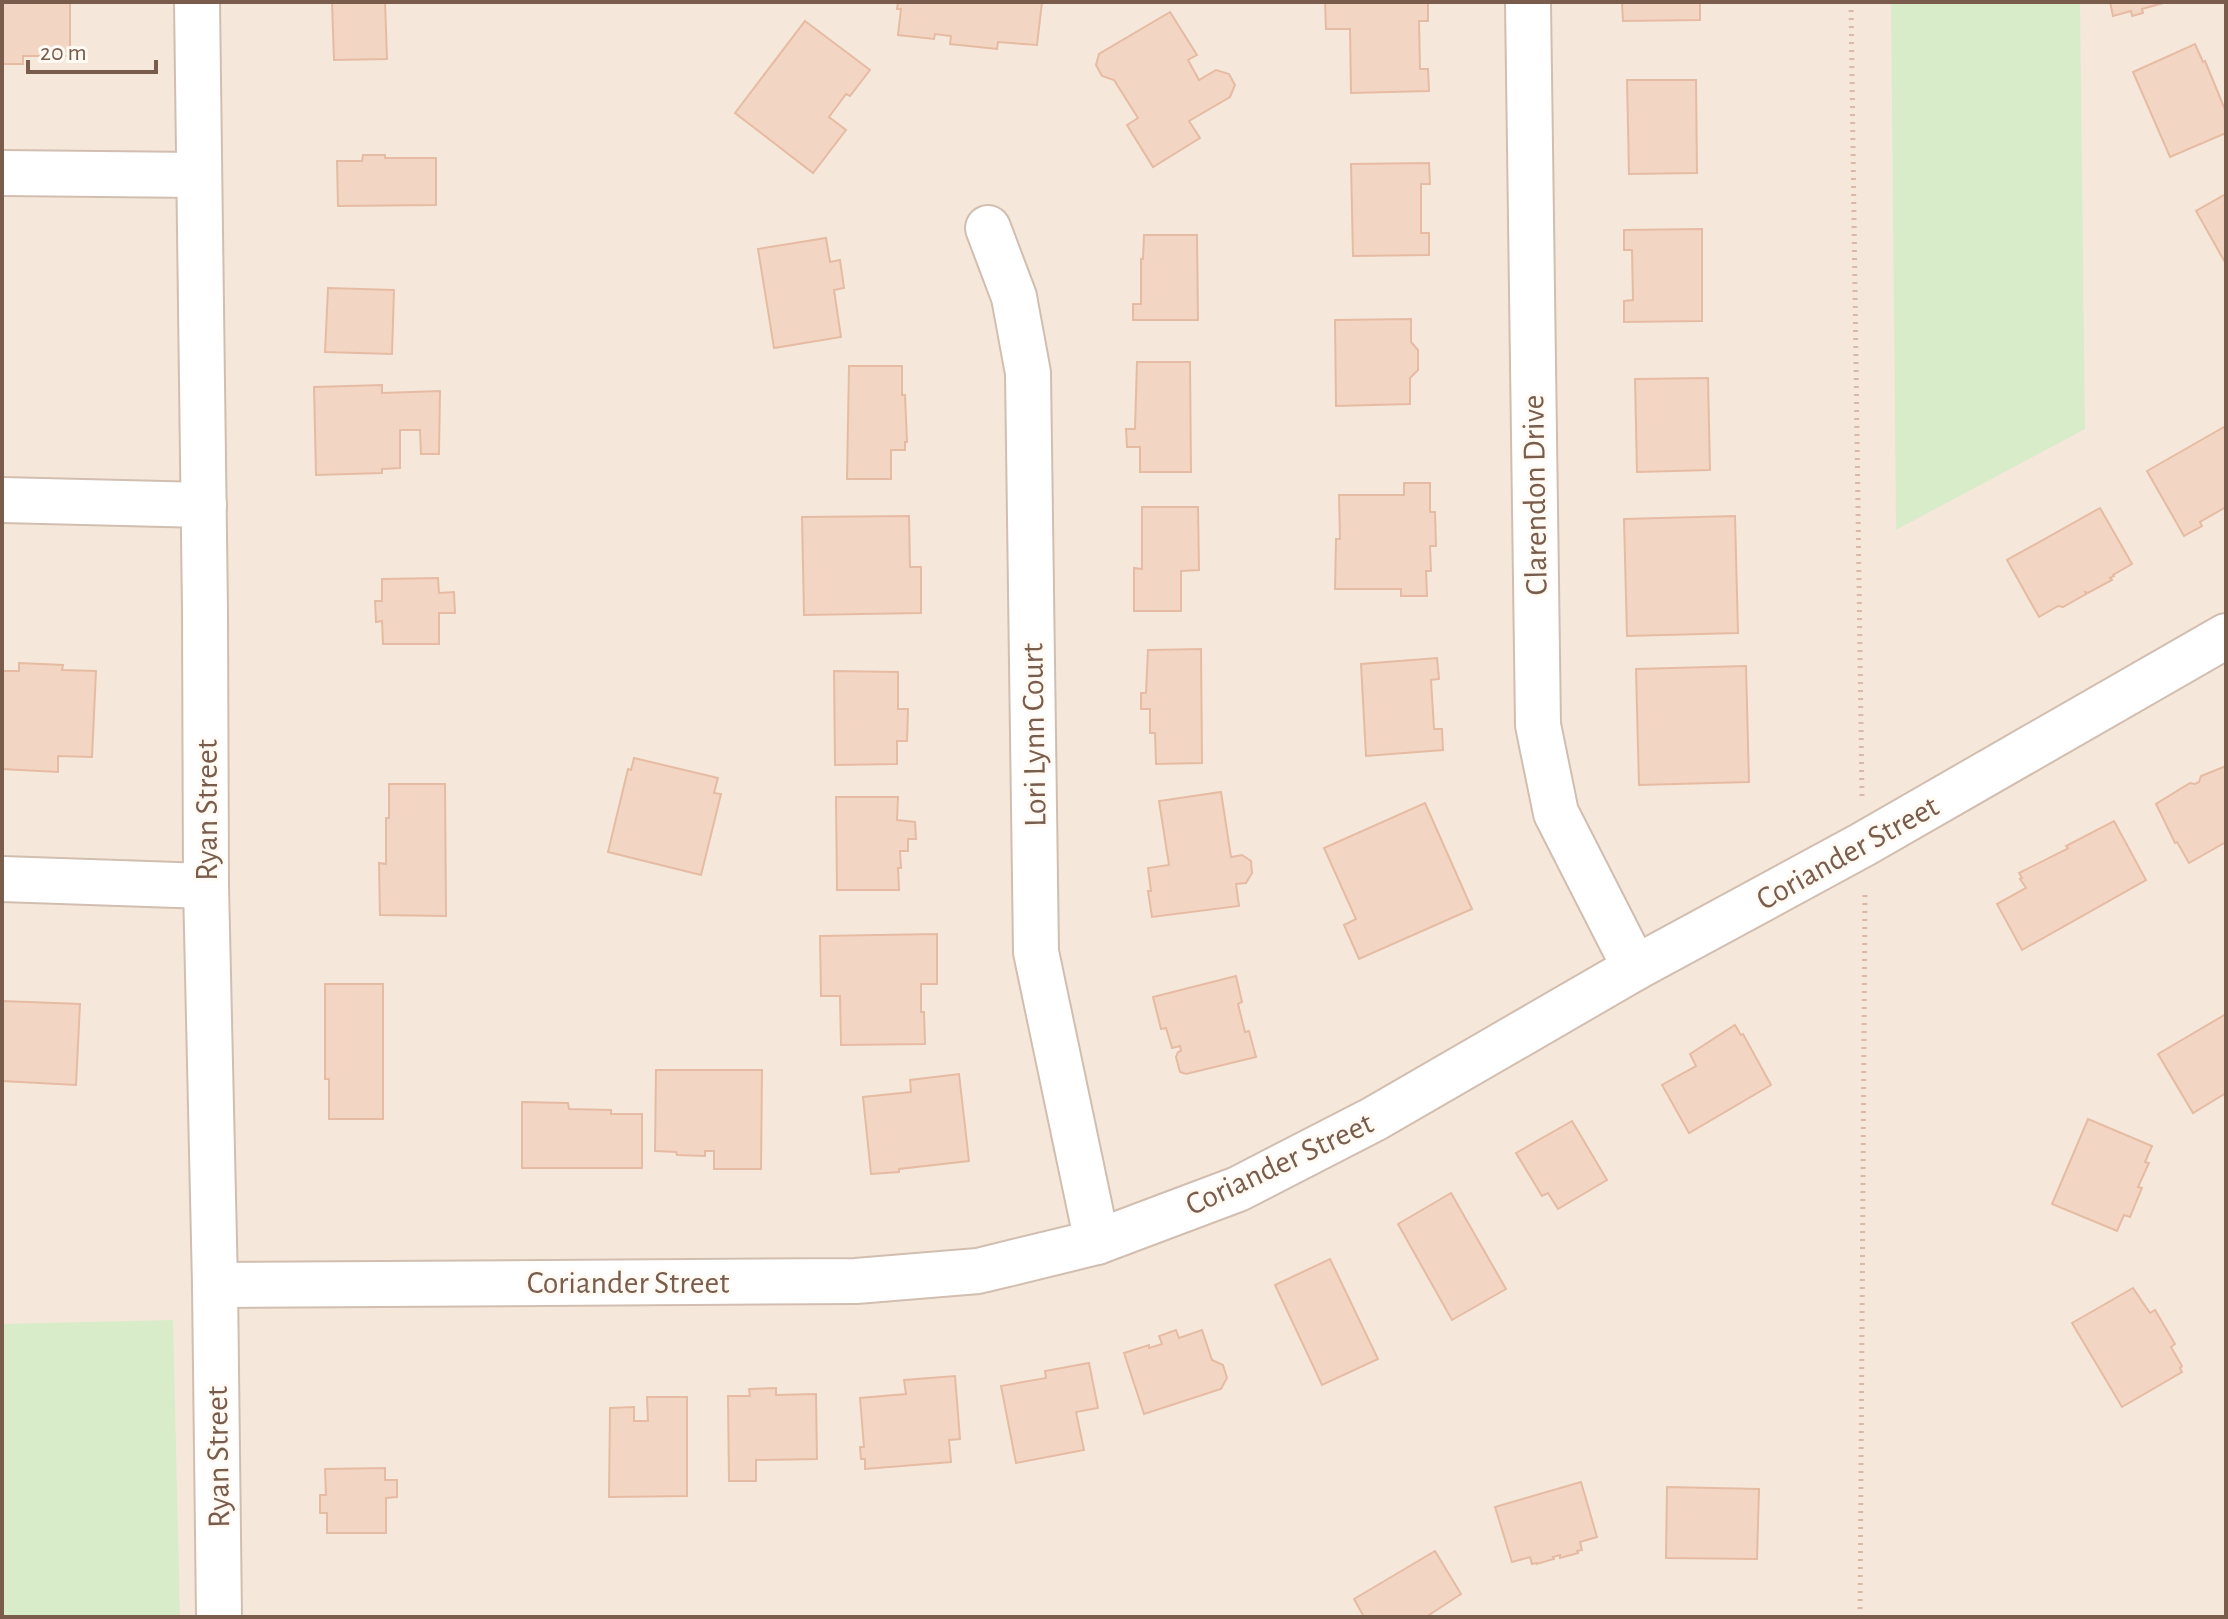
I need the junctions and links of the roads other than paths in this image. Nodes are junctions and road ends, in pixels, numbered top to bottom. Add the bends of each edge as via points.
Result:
1 (197, 2) edge
2 (1528, 2) edge
3 (2, 173) edge
4 (199, 175) junction
5 (988, 228) dead end
6 (2, 500) edge
7 (204, 505) junction
8 (2226, 636) edge
9 (2, 879) edge
10 (206, 886) junction
11 (1635, 968) junction
12 (1097, 1242) junction
13 (215, 1285) junction
14 (219, 1617) edge

1 - 4 street, Ryan Street
2 - 11 street, Clarendon Drive via 1538,725 1556,813
3 - 4 street
4 - 7 street, Ryan Street
5 - 12 street, Lori Lynn Court via 1014,297 1028,373 1036,952
6 - 7 street
7 - 10 street, Ryan Street
8 - 11 street, Coriander Street
9 - 10 street
10 - 13 street, Ryan Street
11 - 12 street, Coriander Street via 1374,1119 1238,1189
12 - 13 street, Coriander Street via 978,1271 856,1281
13 - 14 street, Ryan Street

